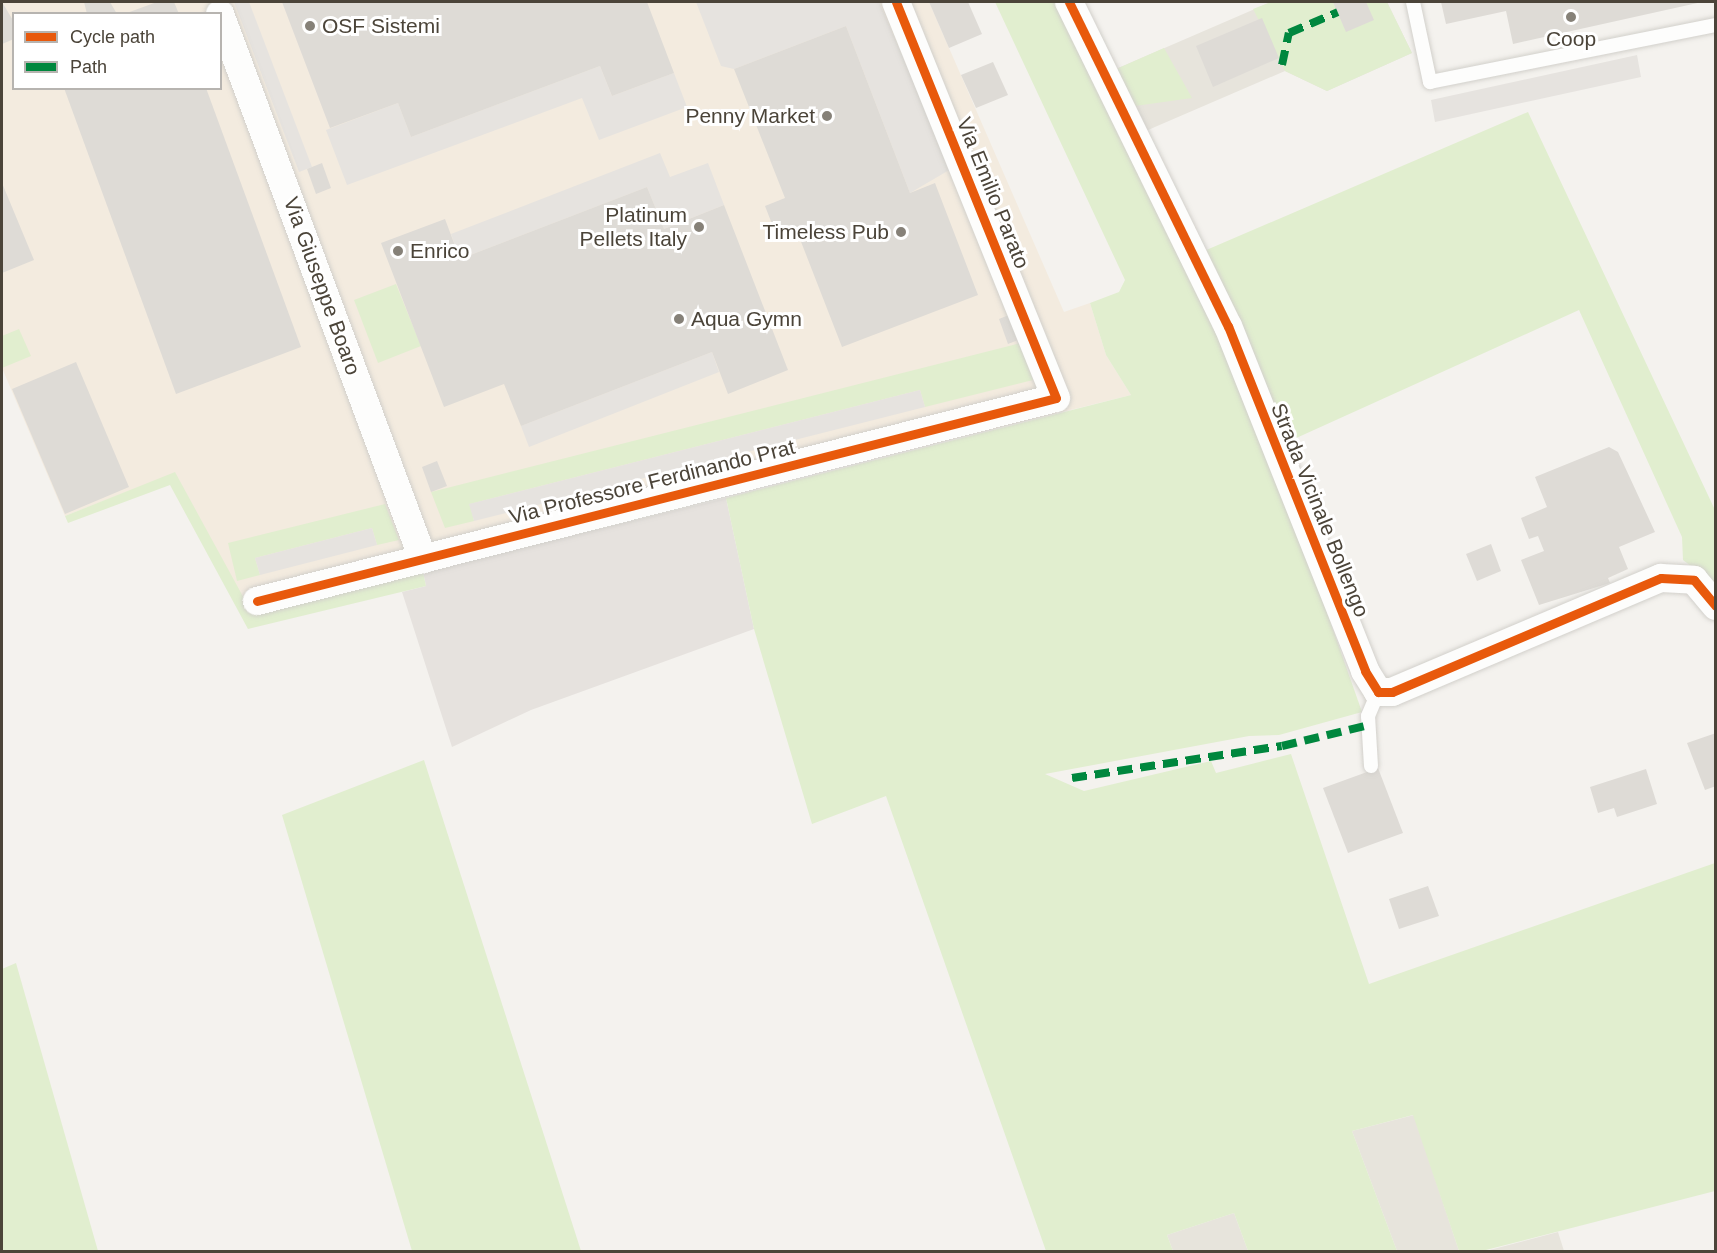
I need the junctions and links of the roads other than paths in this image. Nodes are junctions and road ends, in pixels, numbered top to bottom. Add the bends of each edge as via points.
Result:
1 (896, 2) edge
2 (1069, 2) edge
3 (1413, 2) edge
4 (222, 19) edge
5 (1716, 25) edge
6 (1056, 398) joint
7 (423, 559) junction
8 (257, 601) dead end
9 (1716, 606) edge
10 (1378, 692) junction
11 (1371, 765) dead end

1 - 6 street, Via Emilio Parato
2 - 10 street, Strada Vicinale Bollengo via 1228,326 1365,671
3 - 5 lane via 1430,82
4 - 7 street, Via Giuseppe Boaro
6 - 7 street, Via Professore Ferdinando Prat
7 - 8 street, Via Professore Ferdinando Prat
9 - 10 street via 1694,580 1661,578 1392,692
10 - 11 lane via 1368,716

